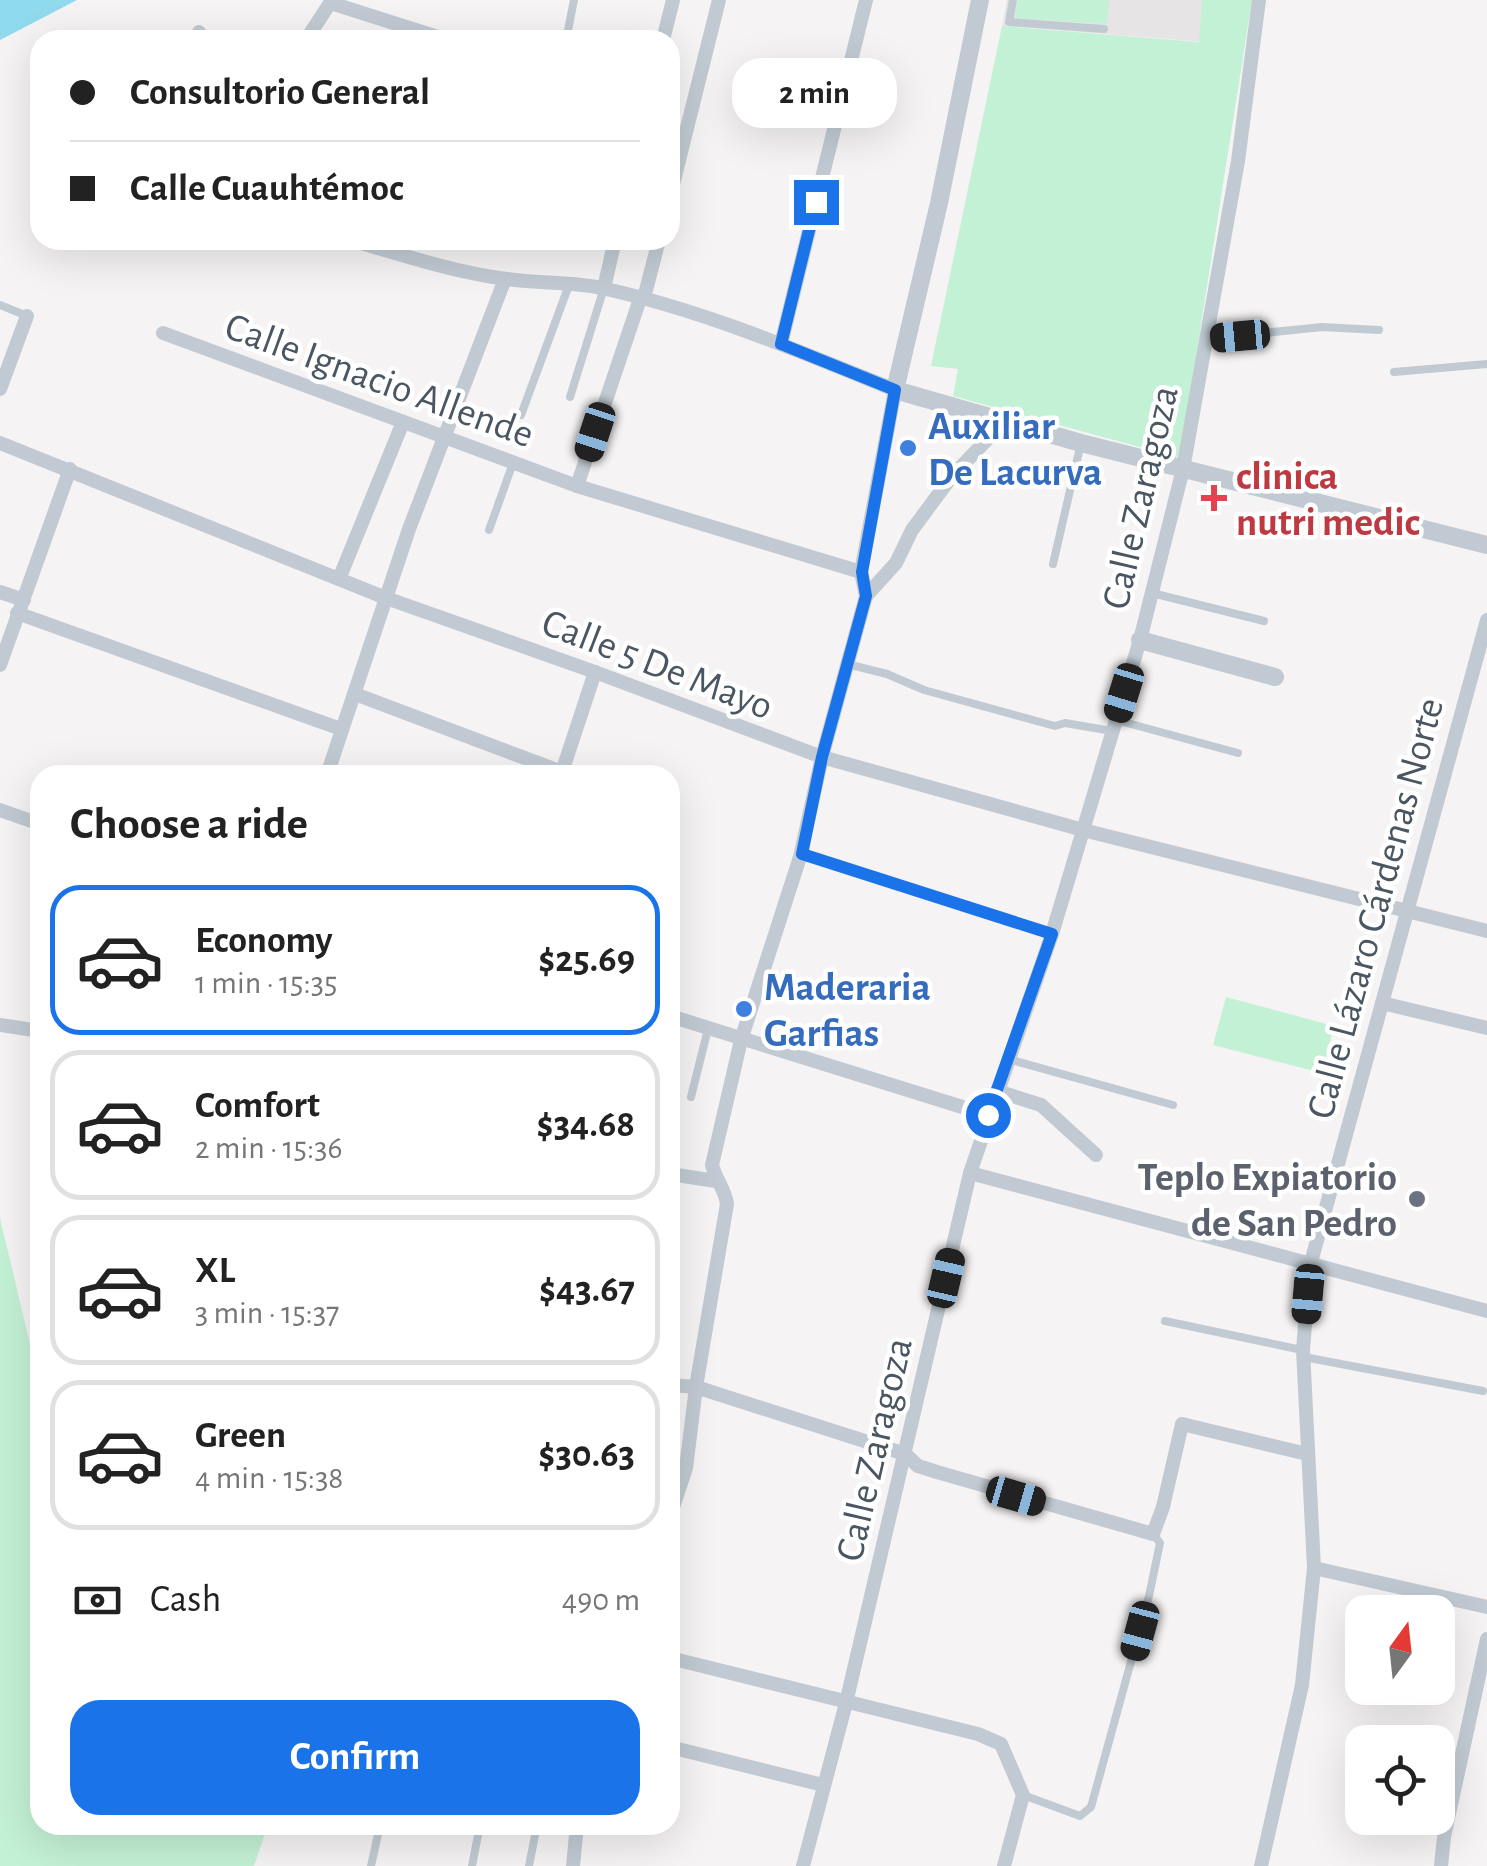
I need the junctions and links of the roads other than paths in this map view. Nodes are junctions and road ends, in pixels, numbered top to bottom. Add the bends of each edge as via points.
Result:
1 (574, 0) edge
2 (673, 0) edge
3 (719, 0) edge
4 (866, 0) edge
5 (980, 0) edge
6 (1013, 0) edge
7 (1258, 0) edge
8 (332, 1) edge
9 (1104, 29) dead end
10 (313, 30) edge
11 (417, 30) edge
12 (568, 30) edge
13 (666, 30) edge
14 (680, 156) edge
15 (386, 250) edge
16 (613, 250) edge
17 (656, 250) edge
18 (505, 279) junction
19 (569, 285) junction
20 (604, 288) junction
21 (642, 298) junction
22 (0, 305) edge
23 (28, 316) joint
24 (1380, 330) dead end
25 (163, 333) dead end
26 (1206, 339) junction
27 (781, 344) junction
28 (1487, 364) edge
29 (1394, 372) dead end
30 (0, 389) edge
31 (895, 390) junction
32 (570, 397) dead end
33 (521, 415) dead end
34 (403, 422) junction
35 (1004, 422) junction
36 (444, 436) junction
37 (0, 443) edge
38 (1081, 443) junction
39 (513, 463) junction
40 (70, 469) junction
41 (1183, 469) junction
42 (577, 486) junction
43 (488, 530) dead end
44 (1487, 546) edge
45 (1053, 564) dead end
46 (862, 572) junction
47 (339, 579) junction
48 (0, 592) edge
49 (1152, 593) junction
50 (866, 596) junction
51 (386, 598) junction
52 (21, 606) junction
53 (1487, 620) edge
54 (1264, 621) dead end
55 (1140, 640) junction
56 (847, 664) junction
57 (0, 665) edge
58 (595, 672) junction
59 (1274, 677) dead end
60 (355, 694) junction
61 (1114, 725) junction
62 (342, 730) junction
63 (1238, 753) dead end
64 (822, 757) junction
65 (330, 765) edge
66 (538, 765) edge
67 (564, 765) edge
68 (0, 810) edge
69 (30, 820) edge
70 (1084, 830) junction
71 (802, 854) junction
72 (1407, 911) junction
73 (1487, 931) edge
74 (1052, 934) junction
75 (1382, 1003) junction
76 (680, 1019) edge
77 (0, 1025) edge
78 (1487, 1028) edge
79 (708, 1029) junction
80 (30, 1030) edge
81 (740, 1040) junction
82 (1008, 1059) junction
83 (996, 1091) junction
84 (691, 1097) dead end
85 (1173, 1105) dead end
86 (988, 1115) junction
87 (1096, 1155) dead end
88 (970, 1173) junction
89 (680, 1176) edge
90 (716, 1181) junction
91 (1310, 1266) junction
92 (1487, 1312) edge
93 (1165, 1321) dead end
94 (1304, 1353) junction
95 (680, 1386) edge
96 (696, 1387) junction
97 (1483, 1390) dead end
98 (905, 1454) junction
99 (1307, 1454) junction
100 (680, 1486) edge
101 (1153, 1534) junction
102 (1314, 1568) junction
103 (1487, 1606) edge
104 (1487, 1639) edge
105 (680, 1661) edge
106 (846, 1703) junction
107 (680, 1750) edge
108 (823, 1786) junction
109 (1024, 1795) junction
110 (378, 1835) edge
111 (478, 1835) edge
112 (535, 1835) edge
113 (576, 1835) edge
114 (371, 1866) edge
115 (472, 1866) edge
116 (529, 1866) edge
117 (573, 1866) edge
118 (803, 1866) edge
119 (1004, 1866) edge
120 (1261, 1866) edge
121 (1441, 1866) edge

1 - 12 lane
2 - 13 street
3 - 14 street
4 - 27 street
5 - 31 street
6 - 9 lane via 1009,22
7 - 26 street, Calle Zaragoza
8 - 10 street
8 - 11 street
15 - 18 street
16 - 20 street
17 - 21 street
18 - 19 street
18 - 36 street
19 - 20 street
19 - 33 lane
20 - 21 street
20 - 32 lane
21 - 27 street
21 - 42 street
22 - 23 lane
23 - 30 street
24 - 26 lane via 1332,326
25 - 34 street, Calle Ignacio Allende
26 - 41 street, Calle Zaragoza
27 - 31 street
28 - 29 lane
31 - 35 street
31 - 46 street
34 - 36 street, Calle Ignacio Allende
34 - 47 street
35 - 38 street
35 - 50 street via 952,476 896,563
36 - 39 street, Calle Ignacio Allende
36 - 51 street
37 - 40 street, Calle 5 De Mayo
38 - 41 street
38 - 45 lane
39 - 42 street, Calle Ignacio Allende
39 - 43 lane
40 - 47 street, Calle 5 De Mayo
40 - 52 street
41 - 44 street
41 - 49 street, Calle Zaragoza
42 - 46 street, Calle Ignacio Allende
46 - 50 street
47 - 51 street, Calle 5 De Mayo
48 - 52 street
49 - 54 lane
49 - 55 street, Calle Zaragoza
50 - 56 street
51 - 58 street, Calle 5 De Mayo
51 - 60 street
52 - 57 street
52 - 62 street
53 - 72 street, Calle Lázaro Cárdenas Norte
55 - 59 street
55 - 61 street, Calle Zaragoza
56 - 61 lane via 1055,726
56 - 64 street
58 - 64 street, Calle 5 De Mayo
58 - 67 street
60 - 62 street
60 - 66 street
61 - 63 lane
61 - 70 street, Calle Zaragoza
62 - 65 street
64 - 70 street, Calle 5 De Mayo
64 - 71 street
68 - 69 street
70 - 72 street, Calle 5 De Mayo
70 - 74 street, Calle Zaragoza
71 - 74 lane
71 - 81 street
72 - 73 street, Calle 5 De Mayo
72 - 75 street, Calle Lázaro Cárdenas Norte
74 - 82 street, Calle Zaragoza
75 - 78 street
75 - 91 street, Calle Lázaro Cárdenas Norte
76 - 79 street
77 - 80 street
79 - 81 street
79 - 84 lane
81 - 86 street
81 - 90 street via 712,1165
82 - 83 street, Calle Zaragoza
82 - 85 lane
83 - 86 street, Calle Zaragoza
83 - 87 street via 1041,1105
86 - 88 street, Calle Zaragoza
88 - 91 street
88 - 98 street, Calle Zaragoza
89 - 90 street
90 - 96 street via 727,1204
91 - 92 street
91 - 94 street, Calle Lázaro Cárdenas Norte
93 - 94 lane
94 - 97 lane
94 - 99 street, Calle Lázaro Cárdenas Norte
95 - 96 street
96 - 98 street
96 - 100 street
98 - 101 street via 918,1466
98 - 106 street, Calle Zaragoza
99 - 101 street via 1182,1424
99 - 102 street, Calle Lázaro Cárdenas Norte
101 - 109 lane via 1160,1543 1150,1596 1091,1807 1080,1816
102 - 103 street
102 - 120 street, Calle Lázaro Cárdenas Norte via 1302,1685
104 - 121 street
105 - 106 street
106 - 108 street, Calle Zaragoza
106 - 109 street via 992,1738
107 - 108 street
108 - 118 street, Calle Zaragoza
109 - 119 street
110 - 114 lane
111 - 115 lane
112 - 116 lane
113 - 117 street

